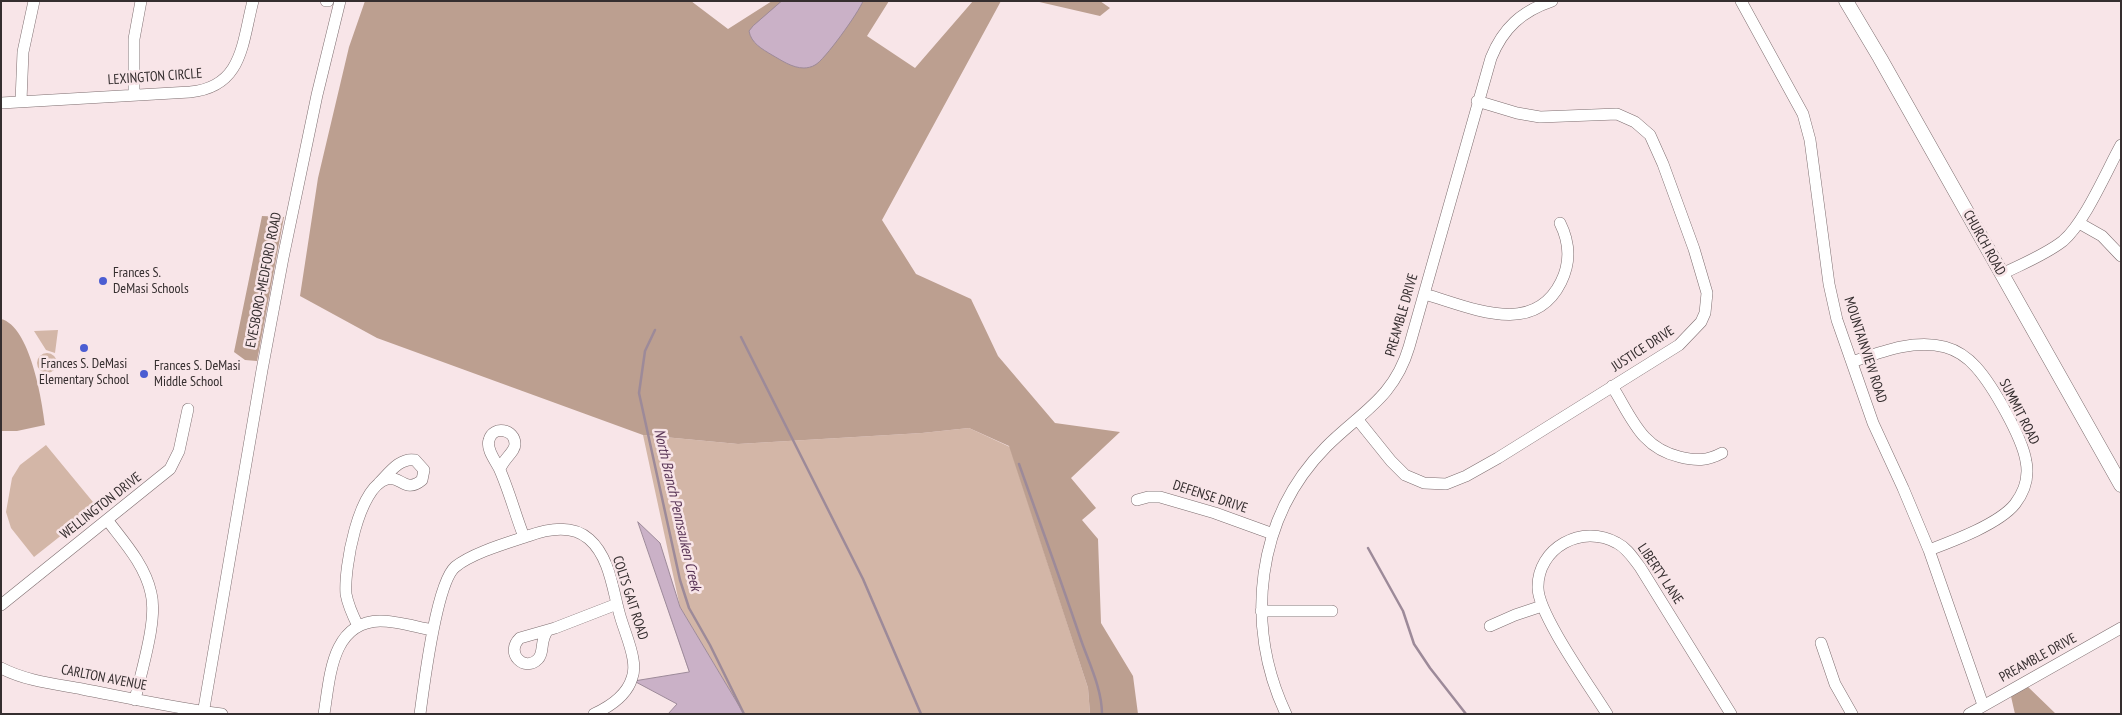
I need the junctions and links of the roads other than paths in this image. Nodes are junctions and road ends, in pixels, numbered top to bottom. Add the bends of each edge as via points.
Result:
1 (34, 1) edge
2 (141, 1) edge
3 (253, 1) edge
4 (340, 1) edge
5 (1552, 1) edge
6 (1741, 1) edge
7 (1846, 1) edge
8 (134, 94) junction
9 (21, 101) junction
10 (1477, 101) junction
11 (1, 103) edge
12 (2121, 145) edge
13 (1560, 223) dead end
14 (2079, 223) junction
15 (2121, 256) edge
16 (2002, 274) junction
17 (1424, 294) junction
18 (1852, 362) junction
19 (1612, 386) junction
20 (188, 409) dead end
21 (1358, 420) junction
22 (1722, 453) dead end
23 (500, 469) dead end
24 (379, 483) dead end
25 (2121, 485) edge
26 (1137, 500) dead end
27 (108, 520) junction
28 (1272, 534) junction
29 (524, 537) junction
30 (1929, 550) junction
31 (617, 604) junction
32 (1, 605) edge
33 (1542, 606) junction
34 (1261, 611) junction
35 (1332, 611) dead end
36 (358, 626) junction
37 (1490, 626) dead end
38 (2121, 628) edge
39 (433, 630) junction
40 (548, 630) dead end
41 (1821, 643) dead end
42 (1, 668) edge
43 (135, 700) junction
44 (1983, 705) junction
45 (203, 713) edge
46 (222, 714) edge
47 (324, 714) edge
48 (420, 714) edge
49 (594, 714) edge
50 (1286, 714) edge
51 (1607, 714) edge
52 (1731, 714) edge
53 (1852, 714) edge
54 (1969, 714) edge

1 - 9 street via 24,52
2 - 8 street via 134,39
3 - 8 street, LEXINGTON CIRCLE via 241,52 233,70 219,84 200,91
4 - 45 street, EVESBORO-MEDFORD ROAD via 283,258
5 - 10 street, PREAMBLE DRIVE via 1524,13 1504,33 1490,58
6 - 18 street, MOUNTAINVIEW ROAD via 1803,114 1810,140 1829,284
7 - 16 main road, CHURCH ROAD
8 - 9 street, LEXINGTON CIRCLE
9 - 11 street, LEXINGTON CIRCLE
10 - 17 street, PREAMBLE DRIVE
10 - 19 street, JUSTICE DRIVE via 1540,117 1617,114 1635,122 1656,144 1702,272 1707,293 1705,313 1687,338
12 - 14 street
13 - 17 street via 1569,250 1567,268 1555,293 1540,306 1521,314 1500,315
14 - 15 street via 2102,236
14 - 16 street via 2056,246
16 - 25 main road, CHURCH ROAD
17 - 21 street, PREAMBLE DRIVE via 1400,371 1385,394
18 - 30 street, MOUNTAINVIEW ROAD via 1873,423
18 - 30 street, SUMMIT ROAD via 1907,346 1953,350 1969,360 1983,376 2023,450 2026,480 2014,505 1972,532
19 - 21 street, JUSTICE DRIVE via 1476,470 1446,484 1424,483 1405,475
19 - 22 street via 1643,436 1657,449 1699,461
20 - 27 street, WELLINGTON DRIVE via 180,451 170,469
21 - 28 street, PREAMBLE DRIVE via 1325,448 1306,470 1284,506
23 - 29 street
24 - 36 street via 358,517 348,562 346,594
26 - 28 street, DEFENSE DRIVE via 1160,496
27 - 32 street, WELLINGTON DRIVE
27 - 43 street via 143,571 152,595 150,623
28 - 34 street, PREAMBLE DRIVE
29 - 31 street, COLTS GAIT ROAD via 556,529 571,530 589,538 603,559
29 - 39 street, COLTS GAIT ROAD via 453,568 441,593
30 - 44 street, MOUNTAINVIEW ROAD
31 - 40 street
31 - 49 street, COLTS GAIT ROAD via 632,655 632,678 617,699
33 - 37 street
33 - 51 street, LIBERTY LANE
33 - 52 street, LIBERTY LANE via 1539,577 1554,549 1563,542 1585,535 1617,543 1626,549 1640,568
34 - 35 street
34 - 50 street, PREAMBLE DRIVE via 1266,656
36 - 39 street via 381,621
36 - 47 street via 346,636 335,655
38 - 44 street, PREAMBLE DRIVE
39 - 48 street, COLTS GAIT ROAD
41 - 53 street via 1835,684
42 - 43 street, CARLTON AVENUE via 30,678
43 - 45 street, CARLTON AVENUE
44 - 54 street, PREAMBLE DRIVE
45 - 46 street, CARLTON AVENUE

